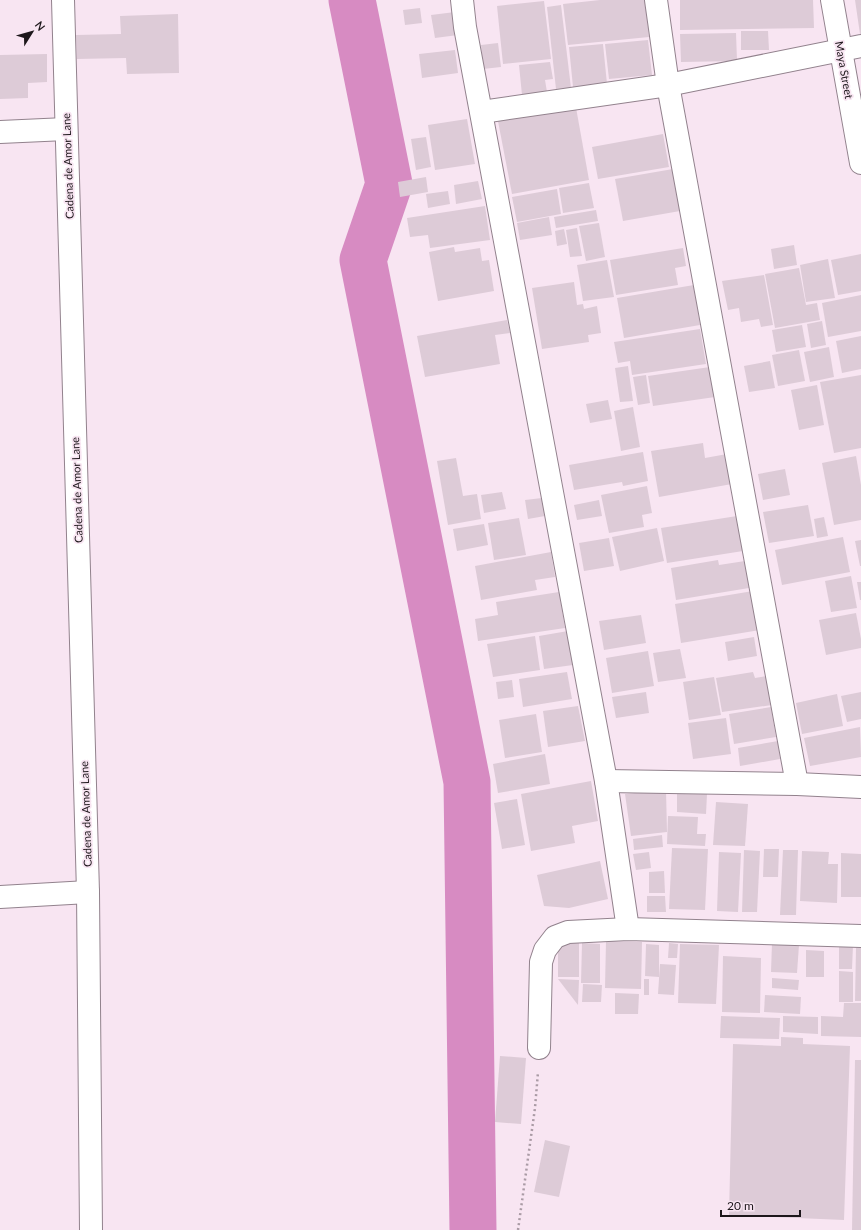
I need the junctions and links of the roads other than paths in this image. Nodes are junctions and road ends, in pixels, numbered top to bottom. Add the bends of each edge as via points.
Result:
1 (63, 0) edge
2 (462, 0) edge
3 (656, 0) edge
4 (832, 0) edge
5 (851, 48) edge
6 (668, 85) junction
7 (482, 112) junction
8 (66, 129) junction
9 (0, 132) edge
10 (861, 163) edge
11 (606, 781) junction
12 (797, 784) junction
13 (861, 787) edge
14 (88, 892) junction
15 (0, 897) edge
16 (628, 929) junction
17 (861, 936) edge
18 (539, 1048) road end
19 (91, 1230) edge

1 - 8 street, Cadena de Amor Lane
2 - 7 street
3 - 6 street
4 - 5 street, Maya Street
5 - 6 street
5 - 10 street, Maya Street
6 - 7 street
6 - 12 street
7 - 11 street
8 - 9 street
8 - 14 street, Cadena de Amor Lane
11 - 12 street
11 - 16 street
12 - 13 street
14 - 15 street
14 - 19 street, Cadena de Amor Lane
16 - 17 street
16 - 18 street via 568,932 555,937 545,950 541,962

